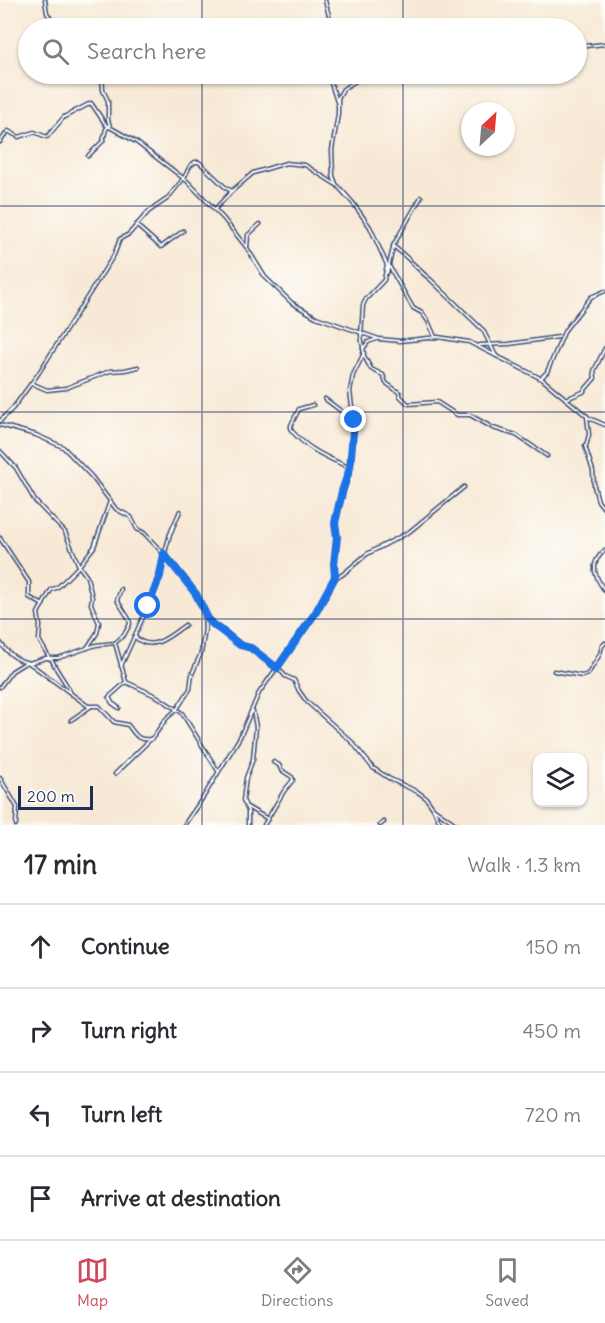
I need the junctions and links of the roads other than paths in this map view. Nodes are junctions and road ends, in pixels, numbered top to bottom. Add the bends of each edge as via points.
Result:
1 (45, 0) edge
2 (325, 0) edge
3 (50, 18) edge
4 (330, 18) edge
5 (605, 44) edge
6 (587, 46) edge
7 (103, 84) edge
8 (331, 84) edge
9 (352, 84) edge
10 (338, 103) junction
11 (110, 127) junction
12 (0, 142) edge
13 (88, 156) dead end
14 (184, 178) junction
15 (336, 184) junction
16 (232, 191) junction
17 (421, 197) dead end
18 (215, 209) junction
19 (260, 224) dead end
20 (136, 225) junction
21 (183, 231) dead end
22 (393, 246) junction
23 (247, 248) junction
24 (389, 266) junction
25 (386, 275) junction
26 (605, 291) edge
27 (361, 333) junction
28 (435, 337) junction
29 (561, 337) junction
30 (379, 339) junction
31 (476, 345) junction
32 (491, 345) junction
33 (605, 348) edge
34 (363, 349) junction
35 (363, 354) junction
36 (496, 357) junction
37 (138, 367) dead end
38 (542, 380) junction
39 (31, 383) junction
40 (325, 399) dead end
41 (566, 399) junction
42 (313, 405) dead end
43 (587, 416) junction
44 (354, 420) junction
45 (0, 423) edge
46 (605, 425) edge
47 (0, 452) edge
48 (547, 456) dead end
49 (350, 468) junction
50 (464, 487) dead end
51 (110, 501) junction
52 (605, 510) edge
53 (180, 511) dead end
54 (0, 538) edge
55 (605, 550) edge
56 (164, 554) junction
57 (79, 567) junction
58 (335, 577) junction
59 (121, 589) dead end
60 (605, 591) edge
61 (43, 605) junction
62 (205, 613) junction
63 (184, 625) dead end
64 (135, 637) junction
65 (0, 642) edge
66 (115, 643) junction
67 (605, 643) edge
68 (87, 648) junction
69 (50, 659) junction
70 (27, 663) junction
71 (121, 666) junction
72 (278, 668) junction
73 (554, 671) dead end
74 (126, 682) junction
75 (0, 687) edge
76 (71, 694) junction
77 (90, 707) junction
78 (119, 708) dead end
79 (253, 708) junction
80 (177, 709) junction
81 (71, 720) dead end
82 (151, 739) junction
83 (273, 762) dead end
84 (218, 771) junction
85 (115, 774) dead end
86 (0, 778) edge
87 (247, 807) junction
88 (433, 808) junction
89 (268, 819) junction
90 (384, 822) dead end
91 (17, 825) edge
92 (184, 825) edge
93 (248, 825) edge
94 (264, 825) edge
95 (380, 825) edge
96 (441, 825) edge
97 (457, 825) edge

1 - 3 street
2 - 4 street
5 - 6 street
7 - 11 street
8 - 10 street
9 - 10 street via 342,91
10 - 15 street via 332,150
11 - 12 street via 89,103 64,117 47,137 34,131 17,136 8,131
11 - 13 street via 104,141
11 - 14 street
14 - 16 street via 197,161
14 - 18 street
14 - 20 street via 167,199
15 - 16 street via 310,167 290,162 253,173
15 - 25 street via 370,227 386,261
16 - 18 street
17 - 22 street
18 - 23 street
19 - 23 street via 250,233
20 - 21 street via 161,247
20 - 39 street via 120,239 114,255
22 - 24 street
22 - 32 street via 483,330
23 - 27 street via 265,277 290,302 316,317
24 - 25 street
24 - 28 street
25 - 27 street via 363,302
26 - 29 street via 591,297
27 - 30 street
27 - 34 street
28 - 30 street
28 - 31 street
29 - 32 street
29 - 38 street
30 - 34 street via 370,340
31 - 32 street
31 - 36 street
32 - 36 street
33 - 41 street via 594,371 595,378 583,392
34 - 35 street
35 - 44 street via 350,391
35 - 48 street via 371,369 383,375 409,405 437,402 457,415 472,415 493,428 516,435
36 - 38 street
37 - 39 street via 110,371 68,387 46,390
38 - 41 street
39 - 45 street
40 - 44 street
41 - 43 street
42 - 49 street via 299,409 291,430 320,455
43 - 46 street
43 - 52 street via 586,446 598,501
44 - 49 street
45 - 51 street via 63,447
47 - 57 street via 16,468 35,501 65,532
49 - 58 street via 335,523
50 - 58 street via 409,532
51 - 56 street via 131,517 137,529
51 - 57 street via 94,547
53 - 56 street
54 - 61 street via 29,582 29,597
55 - 60 street via 594,572
56 - 62 street via 196,594
56 - 64 street via 154,593
57 - 61 street via 51,590
57 - 68 street via 87,577 99,624
58 - 72 street
59 - 66 street via 117,600 130,624
61 - 69 street via 38,615 39,638
62 - 72 street via 216,628
62 - 80 street via 201,653 190,689
63 - 64 street via 161,642 145,643
64 - 71 street
65 - 70 street via 6,652
66 - 68 street
66 - 71 street
67 - 73 street via 588,674
68 - 69 street
69 - 70 street
69 - 76 street
70 - 75 street via 12,671
70 - 76 street
71 - 74 street
72 - 79 street
72 - 88 street via 294,680 307,702 352,742 373,768 418,792
74 - 78 street via 109,697
74 - 80 street
76 - 77 street
77 - 81 street
77 - 82 street via 99,706 114,722 129,726 138,738
79 - 84 street
79 - 87 street via 253,759 243,800
80 - 82 street
80 - 84 street
82 - 85 street
83 - 89 street via 293,780
84 - 92 street
86 - 91 street via 17,807
87 - 89 street
87 - 93 street
88 - 96 street
88 - 97 street
89 - 94 street
90 - 95 street

